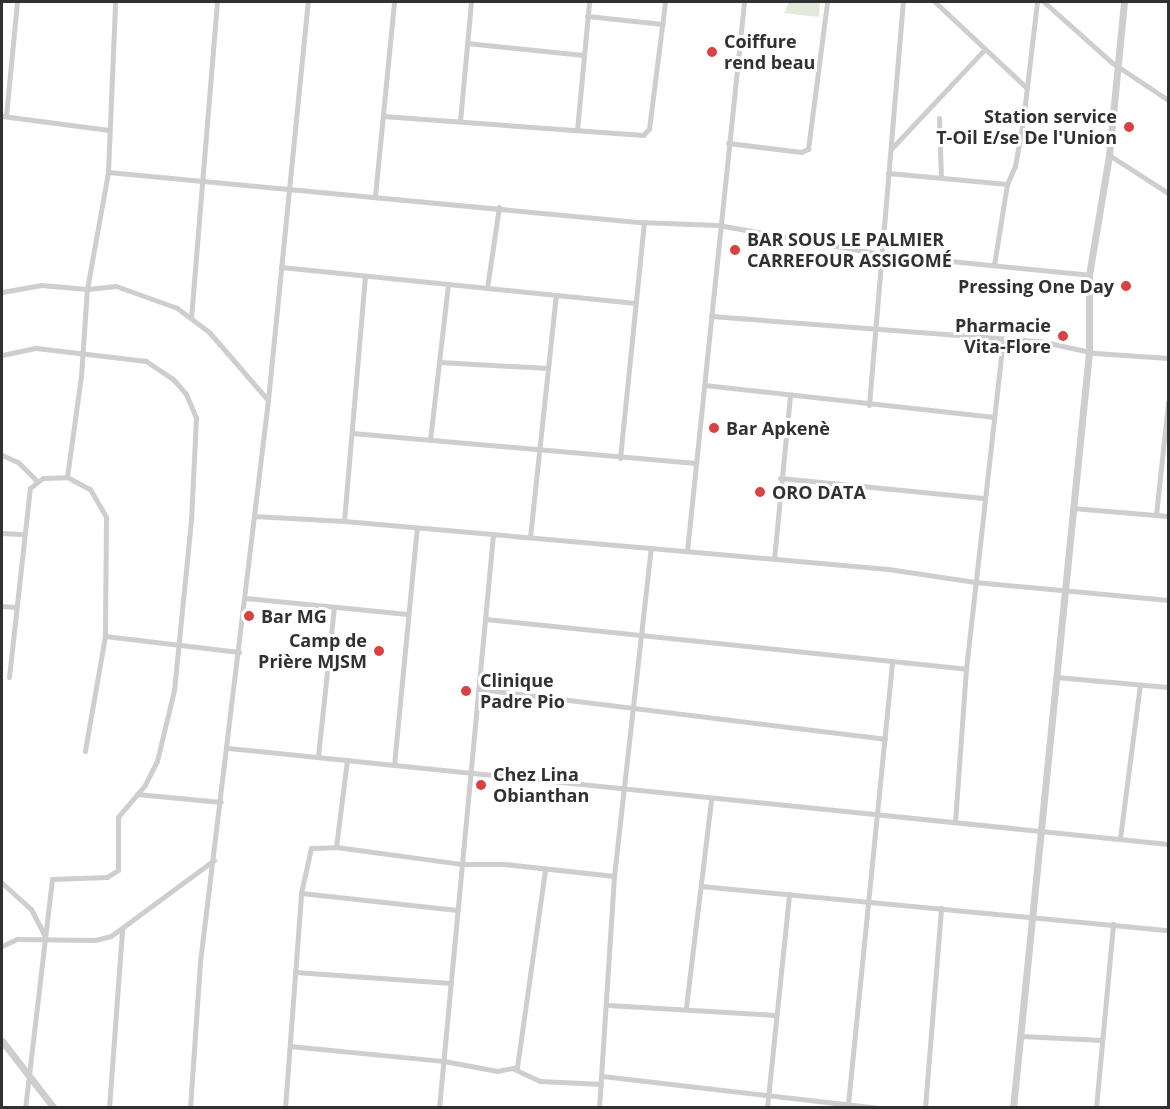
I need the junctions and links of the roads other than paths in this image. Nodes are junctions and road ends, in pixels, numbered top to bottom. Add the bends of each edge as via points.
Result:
1 (17, 2) edge
2 (115, 2) edge
3 (217, 2) edge
4 (308, 2) edge
5 (394, 2) edge
6 (471, 2) edge
7 (589, 2) edge
8 (665, 2) edge
9 (744, 2) edge
10 (827, 2) edge
11 (903, 2) edge
12 (936, 2) edge
13 (1037, 2) edge
14 (1044, 2) edge
15 (1124, 2) edge
16 (587, 16) junction
17 (663, 24) junction
18 (467, 43) junction
19 (985, 49) junction
20 (583, 55) junction
21 (1117, 67) junction
22 (1027, 88) junction
23 (1168, 99) edge
24 (4, 116) edge
25 (383, 116) junction
26 (939, 118) dead end
27 (460, 121) junction
28 (109, 130) junction
29 (577, 130) junction
30 (728, 143) junction
31 (890, 150) junction
32 (1109, 155) junction
33 (108, 172) junction
34 (888, 173) junction
35 (941, 178) junction
36 (203, 181) junction
37 (1007, 184) junction
38 (288, 186) junction
39 (1168, 193) edge
40 (375, 196) junction
41 (499, 207) junction
42 (644, 223) junction
43 (718, 225) junction
44 (880, 254) junction
45 (994, 265) junction
46 (281, 267) junction
47 (1089, 275) junction
48 (365, 276) junction
49 (448, 284) junction
50 (487, 288) junction
51 (87, 289) junction
52 (2, 292) edge
53 (556, 295) junction
54 (635, 303) junction
55 (711, 316) junction
56 (191, 318) junction
57 (875, 327) junction
58 (1003, 339) junction
59 (1089, 352) junction
60 (2, 355) edge
61 (82, 355) junction
62 (1168, 358) edge
63 (439, 362) junction
64 (548, 368) junction
65 (704, 385) junction
66 (790, 396) junction
67 (268, 400) junction
68 (1168, 402) edge
69 (869, 405) junction
70 (994, 417) junction
71 (352, 433) junction
72 (1166, 438) edge
73 (429, 440) junction
74 (539, 452) junction
75 (2, 455) edge
76 (620, 458) junction
77 (696, 463) junction
78 (67, 477) junction
79 (780, 478) junction
80 (36, 480) junction
81 (983, 498) junction
82 (1072, 508) junction
83 (1156, 515) junction
84 (254, 516) junction
85 (1168, 516) edge
86 (344, 521) junction
87 (417, 528) junction
88 (2, 533) edge
89 (24, 534) junction
90 (493, 535) junction
91 (530, 537) junction
92 (651, 548) junction
93 (687, 551) junction
94 (774, 559) junction
95 (975, 582) junction
96 (1065, 590) junction
97 (245, 598) junction
98 (1168, 600) edge
99 (2, 606) edge
100 (16, 607) junction
101 (334, 607) junction
102 (407, 614) junction
103 (486, 619) junction
104 (643, 635) junction
105 (105, 636) junction
106 (178, 645) junction
107 (239, 652) junction
108 (892, 662) junction
109 (966, 669) junction
110 (9, 677) dead end
111 (1056, 677) junction
112 (1140, 685) junction
113 (1168, 687) edge
114 (479, 688) junction
115 (634, 708) junction
116 (885, 739) junction
117 (228, 748) junction
118 (85, 751) dead end
119 (318, 756) junction
120 (347, 760) junction
121 (393, 765) junction
122 (471, 775) junction
123 (626, 790) junction
124 (137, 794) junction
125 (711, 800) junction
126 (221, 802) junction
127 (878, 817) junction
128 (955, 822) junction
129 (1040, 832) junction
130 (1120, 838) junction
131 (1168, 844) edge
132 (336, 847) junction
133 (214, 860) junction
134 (461, 864) junction
135 (545, 871) junction
136 (614, 876) junction
137 (2, 883) edge
138 (701, 886) junction
139 (301, 893) junction
140 (789, 894) junction
141 (869, 902) junction
142 (941, 909) junction
143 (458, 910) junction
144 (1033, 915) junction
145 (1113, 924) junction
146 (122, 929) junction
147 (1168, 930) edge
148 (46, 939) junction
149 (2, 946) edge
150 (295, 972) junction
151 (451, 983) junction
152 (608, 1005) junction
153 (686, 1007) junction
154 (775, 1015) junction
155 (1020, 1036) junction
156 (1102, 1040) junction
157 (2, 1041) edge
158 (290, 1046) junction
159 (444, 1061) junction
160 (514, 1069) junction
161 (28, 1070) junction
162 (602, 1076) junction
163 (601, 1084) junction
164 (768, 1095) junction
165 (848, 1104) junction
166 (25, 1107) edge
167 (54, 1107) edge
168 (109, 1107) edge
169 (190, 1107) edge
170 (285, 1107) edge
171 (439, 1107) edge
172 (599, 1107) edge
173 (767, 1107) edge
174 (879, 1107) edge
175 (925, 1107) edge
176 (1013, 1107) edge
177 (1096, 1107) edge

1 - 24 street
2 - 28 street
3 - 36 street
4 - 38 street
5 - 25 street
6 - 18 street
7 - 16 street
8 - 17 street
9 - 30 street
10 - 30 street via 808,150
11 - 31 street
12 - 19 street
13 - 22 street
14 - 21 street
15 - 21 street
16 - 17 street
16 - 20 street
17 - 29 street via 647,133
18 - 20 street
18 - 27 street
19 - 22 street
19 - 31 street
20 - 29 street
21 - 23 street
21 - 32 street
22 - 37 street via 1015,166
24 - 28 street
25 - 27 street
25 - 40 street
26 - 35 street
27 - 29 street
28 - 33 street
30 - 43 street
31 - 34 street
32 - 39 street
32 - 47 street
33 - 36 street
33 - 51 street
34 - 35 street
34 - 44 street
35 - 37 street
36 - 38 street
36 - 56 street
37 - 45 street
38 - 40 street
38 - 46 street
40 - 41 street
41 - 42 street
41 - 50 street
42 - 43 street
42 - 54 street
43 - 44 street
43 - 55 street
44 - 45 street
44 - 57 street
45 - 47 street
46 - 48 street
46 - 67 street
47 - 59 street
48 - 49 street
48 - 71 street
49 - 50 street
49 - 63 street
50 - 53 street
51 - 52 street via 41,285
51 - 56 street via 116,286 177,308
51 - 61 street
53 - 54 street
53 - 64 street
54 - 76 street
55 - 57 street
55 - 65 street
56 - 67 street via 219,343
57 - 58 street
57 - 69 street
58 - 59 street via 1058,344
58 - 70 street
59 - 62 street
59 - 82 street
60 - 61 street via 36,348
61 - 78 street
61 - 106 street via 146,361 173,379 193,407 194,473
63 - 64 street
63 - 73 street
64 - 74 street
65 - 66 street
65 - 77 street
66 - 69 street
66 - 79 street
67 - 84 street
68 - 72 street
69 - 70 street
70 - 81 street
71 - 73 street
71 - 86 street
72 - 83 street
73 - 74 street
74 - 76 street
74 - 91 street
75 - 80 street via 18,462
76 - 77 street
77 - 93 street
78 - 80 street
78 - 105 street via 90,489 106,517
79 - 81 street
79 - 94 street
80 - 89 street via 27,497
81 - 95 street
82 - 83 street
82 - 96 street
83 - 85 street
84 - 86 street
84 - 97 street
86 - 87 street
87 - 90 street
87 - 102 street
88 - 89 street
89 - 100 street
90 - 91 street
90 - 103 street
91 - 92 street
92 - 93 street
92 - 104 street
93 - 94 street
94 - 95 street via 888,569
95 - 96 street
95 - 109 street
96 - 98 street
96 - 111 street
97 - 101 street
97 - 107 street
99 - 100 street
100 - 110 street
101 - 102 street
101 - 119 street
102 - 121 street
103 - 104 street
103 - 114 street
104 - 108 street
104 - 115 street
105 - 106 street
105 - 118 street
106 - 107 street
106 - 124 street via 174,690 158,761
107 - 117 street
108 - 109 street
108 - 116 street
109 - 128 street
111 - 112 street
111 - 129 street
112 - 113 street
112 - 130 street
114 - 115 street
114 - 122 street
115 - 116 street
115 - 123 street
116 - 127 street
117 - 119 street
117 - 126 street
119 - 120 street
120 - 121 street
120 - 132 street
121 - 122 street
122 - 123 street
122 - 134 street
123 - 125 street
123 - 136 street
124 - 126 street
124 - 148 street via 118,817 115,827 118,870 107,877 52,879
125 - 127 street
125 - 138 street
126 - 133 street
127 - 128 street
127 - 141 street
128 - 129 street
129 - 130 street
129 - 144 street
130 - 131 street
132 - 134 street
132 - 139 street via 309,850
133 - 146 street
133 - 169 street via 199,971
134 - 135 street via 504,864
134 - 143 street
135 - 136 street
135 - 160 street via 533,934 520,1063
136 - 152 street
137 - 148 street via 31,909
138 - 140 street
138 - 153 street
139 - 143 street
139 - 150 street
140 - 141 street
140 - 154 street
141 - 142 street
141 - 165 street
142 - 144 street
142 - 175 street
143 - 151 street
144 - 145 street
144 - 155 street
145 - 147 street
145 - 156 street
146 - 148 street via 95,940
146 - 168 street
148 - 149 street via 17,939
148 - 161 street
150 - 151 street
150 - 158 street
151 - 159 street
152 - 153 street
152 - 162 street
153 - 154 street
154 - 164 street
155 - 156 street
155 - 176 street
156 - 177 street
157 - 161 street
158 - 159 street
158 - 170 street
159 - 160 street via 497,1071
159 - 171 street
160 - 163 street via 540,1081
161 - 166 street
161 - 167 street
162 - 163 street
162 - 164 street
163 - 172 street
164 - 165 street
164 - 173 street
165 - 174 street

